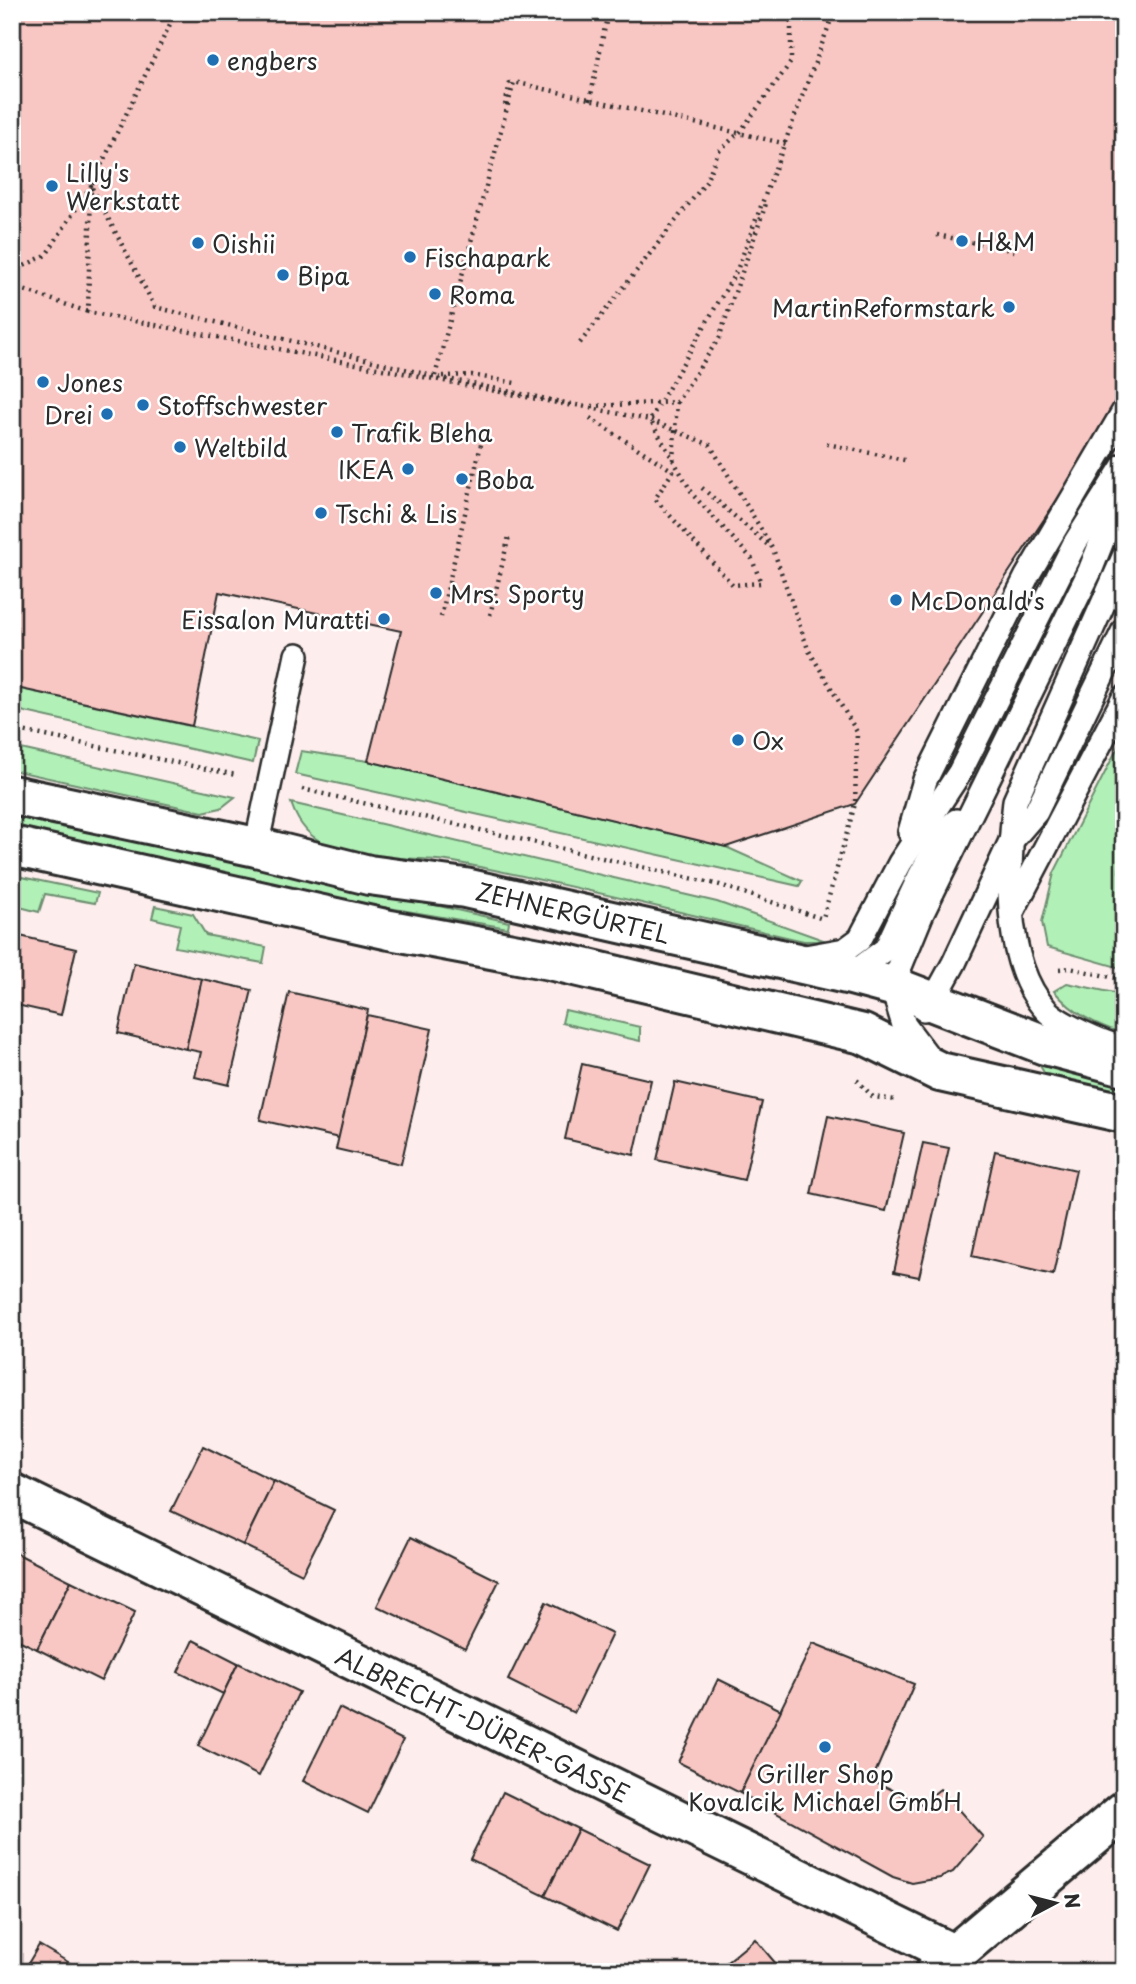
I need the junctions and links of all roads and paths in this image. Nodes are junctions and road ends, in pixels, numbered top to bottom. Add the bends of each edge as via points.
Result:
1 (176, 12) edge
2 (608, 12) edge
3 (791, 12) edge
4 (833, 12) edge
5 (590, 101) junction
6 (787, 144) junction
7 (91, 186) junction
8 (937, 235) dead end
9 (1019, 252) dead end
10 (12, 272) edge
11 (12, 286) edge
12 (88, 312) junction
13 (579, 343) dead end
14 (434, 378) junction
15 (515, 383) dead end
16 (677, 402) junction
17 (582, 406) junction
18 (1124, 411) edge
19 (590, 418) dead end
20 (650, 420) junction
21 (485, 427) dead end
22 (827, 444) dead end
23 (909, 461) dead end
24 (1124, 465) edge
25 (673, 471) junction
26 (702, 488) dead end
27 (1124, 502) edge
28 (509, 536) dead end
29 (773, 549) junction
30 (1124, 557) edge
31 (490, 615) dead end
32 (441, 617) dead end
33 (1124, 630) edge
34 (297, 655) dead end
35 (1124, 698) edge
36 (12, 729) edge
37 (270, 782) junction
38 (12, 795) edge
39 (978, 799) junction
40 (1011, 841) junction
41 (12, 846) edge
42 (256, 846) junction
43 (900, 863) junction
44 (1011, 913) junction
45 (823, 919) junction
46 (864, 932) junction
47 (777, 957) junction
48 (851, 975) junction
49 (892, 986) junction
50 (918, 1014) junction
51 (863, 1034) junction
52 (1124, 1049) edge
53 (1124, 1066) edge
54 (940, 1072) junction
55 (1124, 1113) edge
56 (12, 1493) edge
57 (1124, 1811) edge
58 (945, 1963) edge

1 - 7 path
2 - 5 path
3 - 13 path via 792,62 740,132 718,152 706,182
4 - 6 path
5 - 6 path
5 - 14 path via 510,83
6 - 14 path via 514,82
6 - 16 path via 719,338
6 - 20 path via 737,270
7 - 10 path via 46,255
7 - 12 path
7 - 14 path via 155,307
8 - 9 path
11 - 12 path
12 - 14 path
14 - 15 path via 472,375
14 - 17 path
16 - 17 path
16 - 25 path
17 - 20 path
18 - 43 lane via 1027,576 925,780
19 - 25 path
20 - 25 path via 694,496 752,559 761,583 733,585 655,499
20 - 29 path via 710,445
21 - 32 path
22 - 23 path
24 - 43 lane via 1075,543 960,772
26 - 29 path
27 - 39 lane via 1112,513 1090,571
28 - 31 path
29 - 45 path via 808,649 856,732 855,804
30 - 40 lane via 1015,801
33 - 40 lane via 1036,812
34 - 37 lane
35 - 44 lane
36 - 37 path
37 - 42 lane
37 - 45 path via 720,885
38 - 42 main road, ZEHNERGÜRTEL
39 - 48 lane via 945,831 886,949
39 - 49 lane
40 - 44 lane
40 - 50 lane via 954,963
41 - 51 main road via 390,930 550,960
42 - 47 main road, ZEHNERGÜRTEL via 369,875 465,888
43 - 46 lane
44 - 52 lane via 1023,974 1047,1012 1105,1044
45 - 46 path
46 - 47 lane via 845,950
47 - 48 main road, ZEHNERGÜRTEL
48 - 49 main road, ZEHNERGÜRTEL
49 - 50 main road, ZEHNERGÜRTEL
50 - 51 lane
50 - 53 main road, ZEHNERGÜRTEL
50 - 54 lane
51 - 54 main road
54 - 55 main road
56 - 58 main road, ALBRECHT-DÜRER-GASSE
57 - 58 main road

